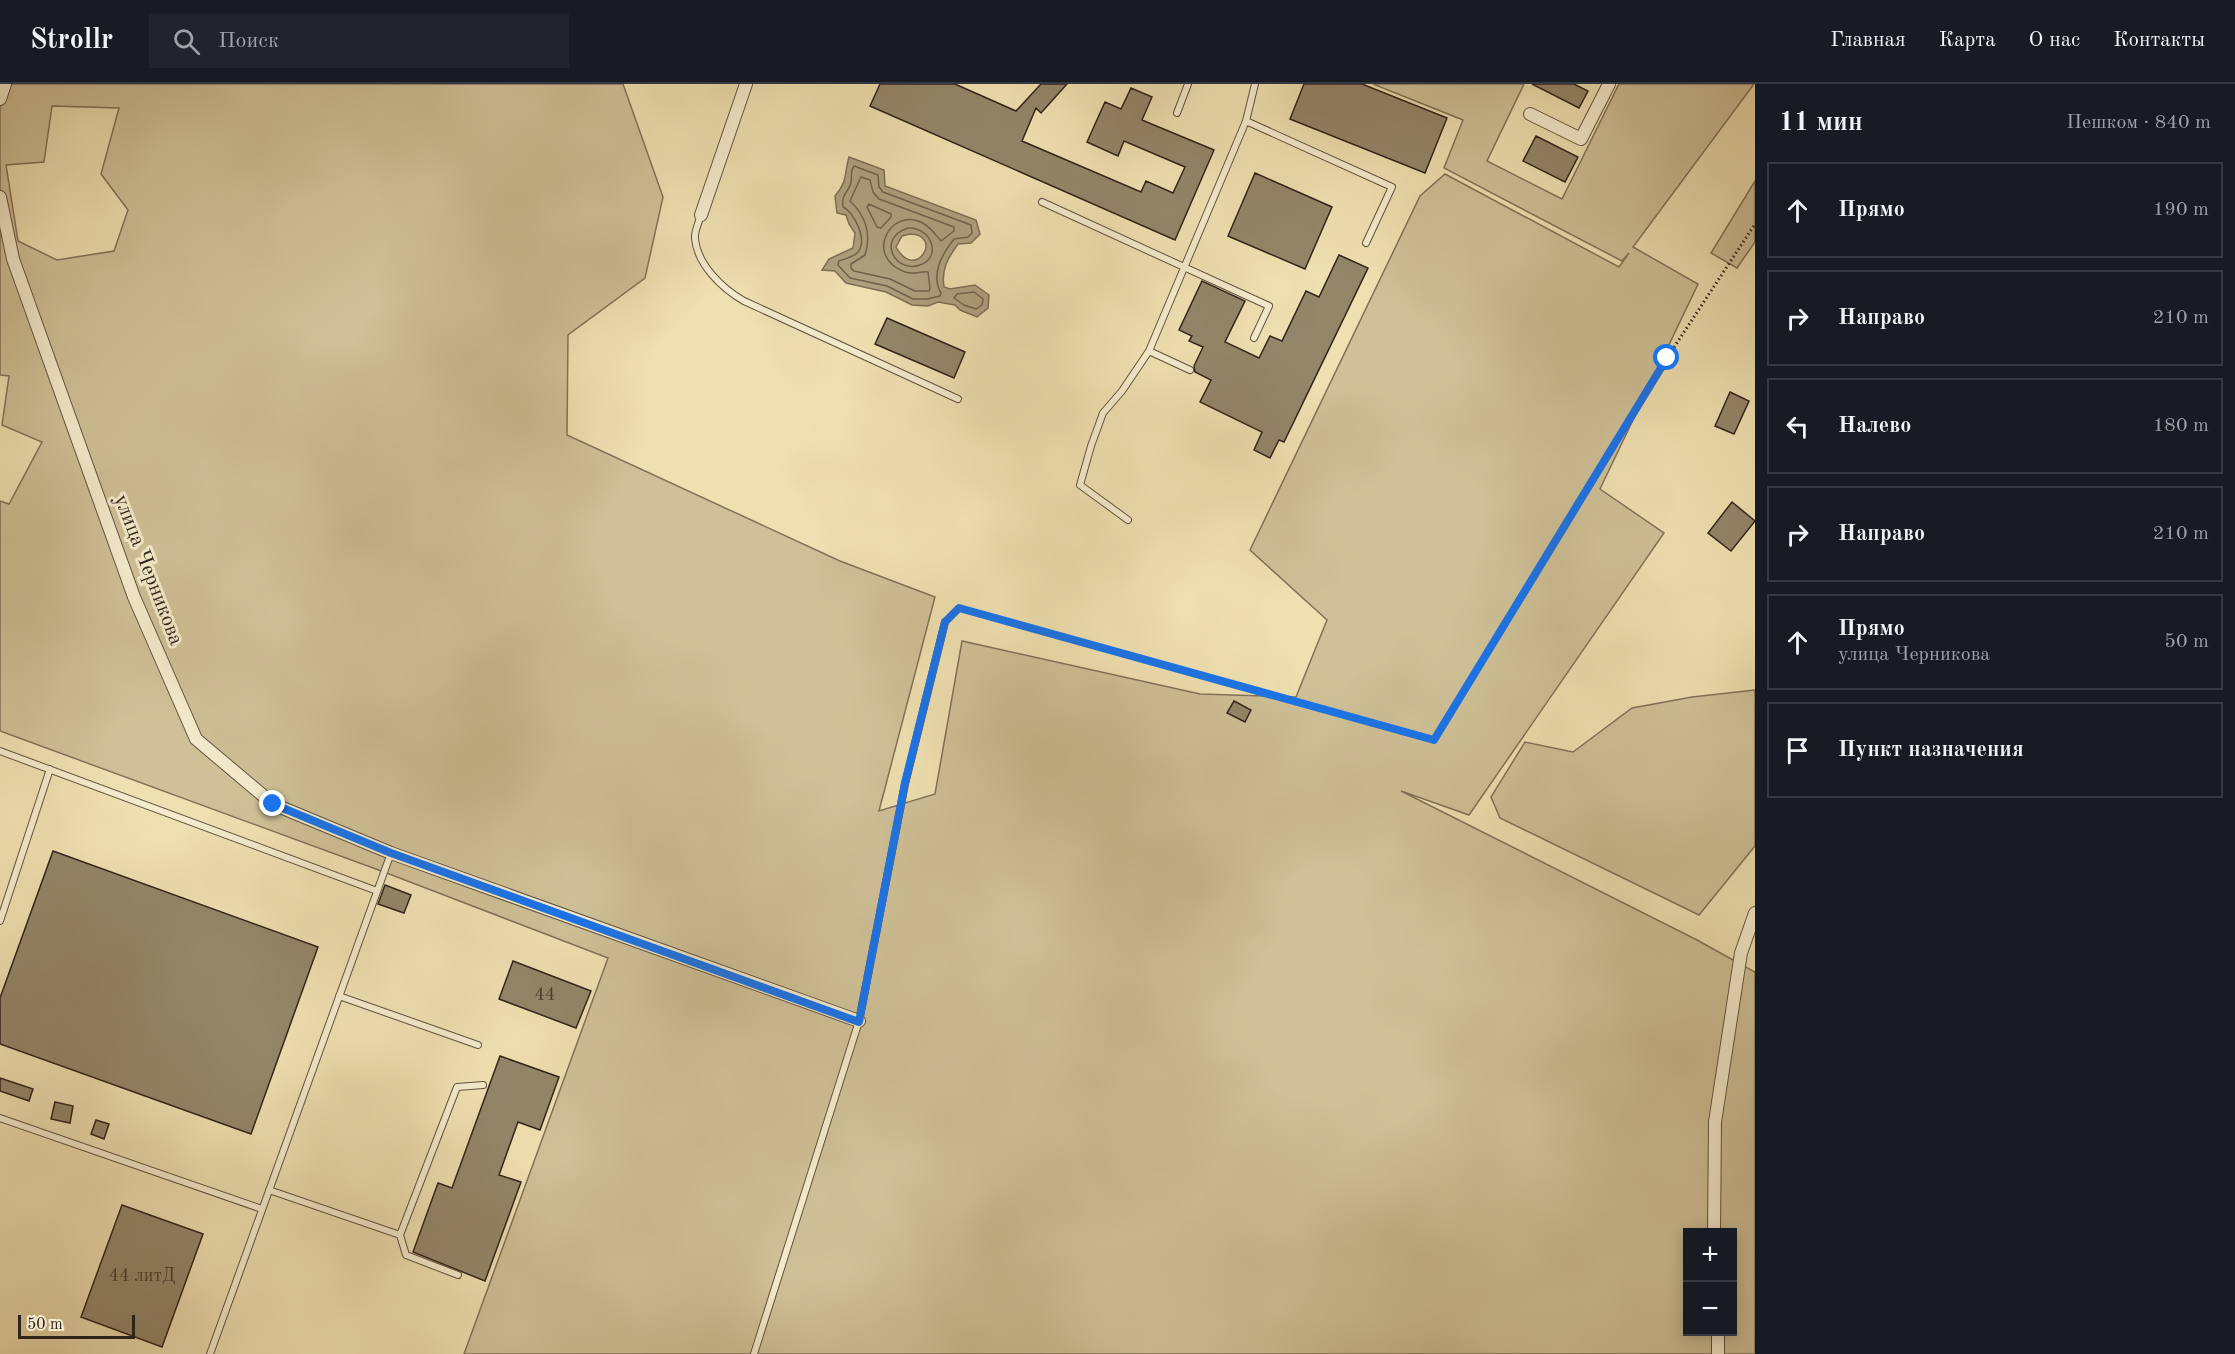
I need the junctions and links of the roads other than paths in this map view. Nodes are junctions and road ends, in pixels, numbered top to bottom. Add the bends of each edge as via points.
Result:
1 (5, 84) edge
2 (746, 84) edge
3 (1188, 84) edge
4 (1255, 84) edge
5 (1609, 84) edge
6 (0, 99) edge
7 (1177, 113) dead end
8 (1530, 114) dead end
9 (1246, 121) junction
10 (0, 197) edge
11 (1042, 202) dead end
12 (701, 215) joint
13 (1366, 243) dead end
14 (1186, 266) junction
15 (1254, 338) dead end
16 (1149, 351) junction
17 (1190, 370) dead end
18 (958, 399) dead end
19 (1128, 520) dead end
20 (945, 622) road end
21 (0, 751) edge
22 (50, 769) junction
23 (391, 853) junction
24 (377, 891) junction
25 (1755, 913) edge
26 (0, 921) edge
27 (339, 996) junction
28 (859, 1022) junction
29 (478, 1045) dead end
30 (483, 1085) dead end
31 (0, 1118) edge
32 (269, 1190) junction
33 (262, 1209) junction
34 (1714, 1228) edge
35 (400, 1235) junction
36 (458, 1275) dead end
37 (1718, 1336) edge
38 (210, 1354) edge
39 (754, 1354) edge
40 (1718, 1354) edge

1 - 6 street
2 - 12 street
3 - 7 lane
4 - 9 lane
5 - 8 street via 1581,139
9 - 13 lane via 1392,187
9 - 14 lane
10 - 23 street, улица Черникова via 13,259 134,597 196,739 273,804
11 - 14 lane
12 - 18 lane via 694,237 701,259 727,291
14 - 15 lane via 1269,306
14 - 16 lane
16 - 17 lane
16 - 19 lane via 1103,413 1080,485
20 - 28 lane via 905,783
21 - 22 lane
22 - 24 lane
22 - 26 lane
23 - 24 lane
23 - 28 street, улица Черникова
24 - 27 lane
25 - 34 street via 1741,953 1714,1122
27 - 29 lane
27 - 32 lane
28 - 39 lane
30 - 35 lane via 457,1087
31 - 33 lane
32 - 33 lane
32 - 35 lane
33 - 38 lane
35 - 36 lane via 406,1255
37 - 40 street

